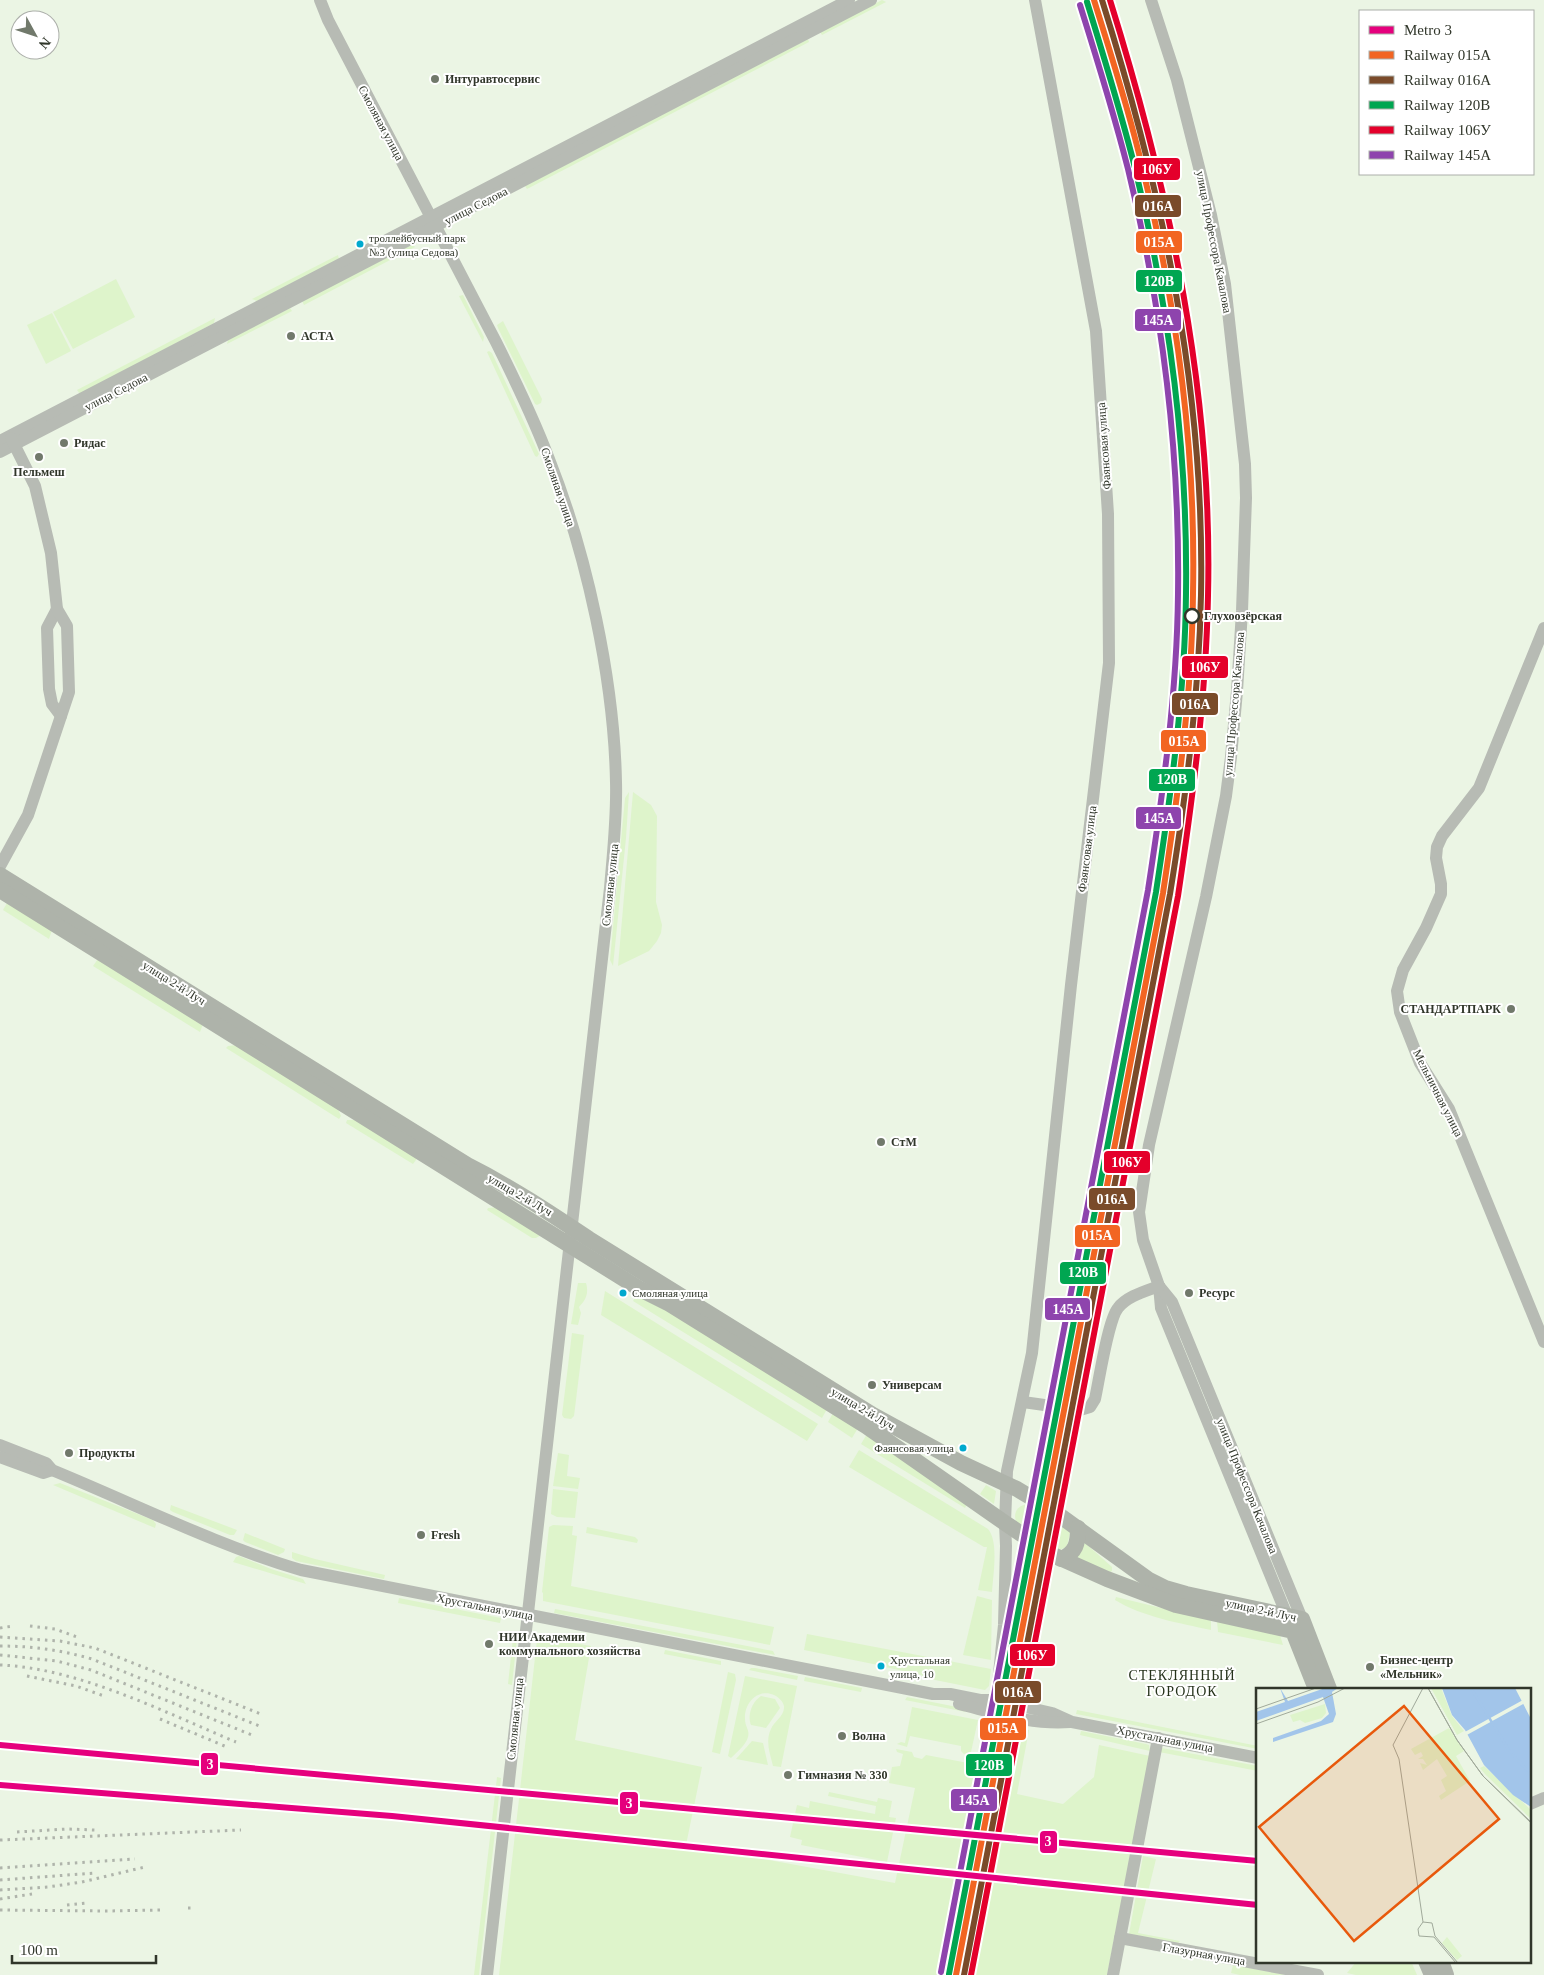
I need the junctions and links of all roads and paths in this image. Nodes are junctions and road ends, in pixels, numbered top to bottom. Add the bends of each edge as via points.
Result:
1 (320, 0) edge
2 (849, 0) edge
3 (871, 0) edge
4 (1035, 0) edge
5 (1151, 0) edge
6 (433, 221) junction
7 (8, 440) edge
8 (0, 452) edge
9 (57, 609) junction
10 (1544, 628) edge
11 (60, 716) junction
12 (0, 866) edge
13 (0, 875) edge
14 (0, 890) edge
15 (572, 1227) junction
16 (570, 1245) junction
17 (1160, 1286) junction
18 (1544, 1342) edge
19 (1023, 1402) junction
20 (0, 1445) edge
21 (0, 1457) edge
22 (52, 1470) junction
23 (1006, 1485) junction
24 (1004, 1524) junction
25 (1078, 1528) junction
26 (1061, 1559) junction
27 (527, 1615) junction
28 (1294, 1622) junction
29 (1316, 1688) edge
30 (1328, 1688) edge
31 (933, 1694) junction
32 (995, 1700) junction
33 (1072, 1722) junction
34 (1158, 1738) junction
35 (1256, 1758) edge
36 (1544, 1798) edge
37 (1532, 1803) edge
38 (1120, 1938) junction
39 (1426, 1962) edge
40 (1440, 1962) edge
41 (487, 1975) edge
42 (1113, 1975) edge
43 (1318, 1975) edge
44 (1432, 1975) edge
45 (1446, 1975) edge

1 - 6 street, Смоляная улица
2 - 6 street, улица Седова
3 - 6 street, улица Седова
4 - 19 street, Фаянсовая улица via 1096,331 1108,514 1110,662 1072,976 1035,1329
5 - 17 street, улица Профессора Качалова via 1177,80 1212,215 1225,284 1246,498 1231,758 1206,896 1158,1105 1139,1212 1140,1227
6 - 7 street, улица Седова
6 - 15 street, Смоляная улица via 519,388 561,490 597,624 610,707 616,782 614,850
7 - 8 street, улица Седова
7 - 9 street via 35,486 51,553
9 - 11 street via 67,626 69,692
9 - 11 street via 48,628 49,689 52,704
10 - 18 street, Мельничная улица via 1479,788 1440,841 1436,858 1441,894 1403,970 1397,991 1400,1012 1420,1064 1449,1109
11 - 12 street via 28,814
13 - 15 main road, улица 2-й Луч
14 - 16 main road, улица 2-й Луч
15 - 16 street, Смоляная улица
15 - 23 main road, улица 2-й Луч via 873,1415
16 - 24 main road, улица 2-й Луч via 866,1426
16 - 27 street, Смоляная улица
17 - 19 street via 1130,1298 1117,1308 1095,1399 1090,1407 1080,1410
17 - 28 street, улица Профессора Качалова via 1162,1308
19 - 23 street, Фаянсовая улица
20 - 22 street, Хрустальная улица via 46,1463
21 - 22 street, Хрустальная улица via 42,1473
22 - 27 street, Хрустальная улица via 292,1567
23 - 24 street, Фаянсовая улица
23 - 25 main road, улица 2-й Луч via 1038,1501
24 - 26 main road, улица 2-й Луч
24 - 32 street, Фаянсовая улица via 1004,1625
25 - 26 main road via 1077,1545 1073,1552
25 - 28 main road, улица 2-й Луч via 1124,1563 1165,1588
26 - 28 main road, улица 2-й Луч via 1176,1605
27 - 31 street, Хрустальная улица
27 - 41 street, Смоляная улица
28 - 29 main road, улица Профессора Качалова
28 - 30 main road, улица Профессора Качалова
31 - 32 street, Хрустальная улица
31 - 33 street, Хрустальная улица via 949,1702 1024,1720
32 - 33 street, Хрустальная улица via 1052,1713
33 - 34 street, Хрустальная улица
34 - 35 street, Хрустальная улица
34 - 38 street
36 - 37 street
38 - 42 street
38 - 43 street, Глазурная улица
39 - 44 main road
40 - 45 main road

